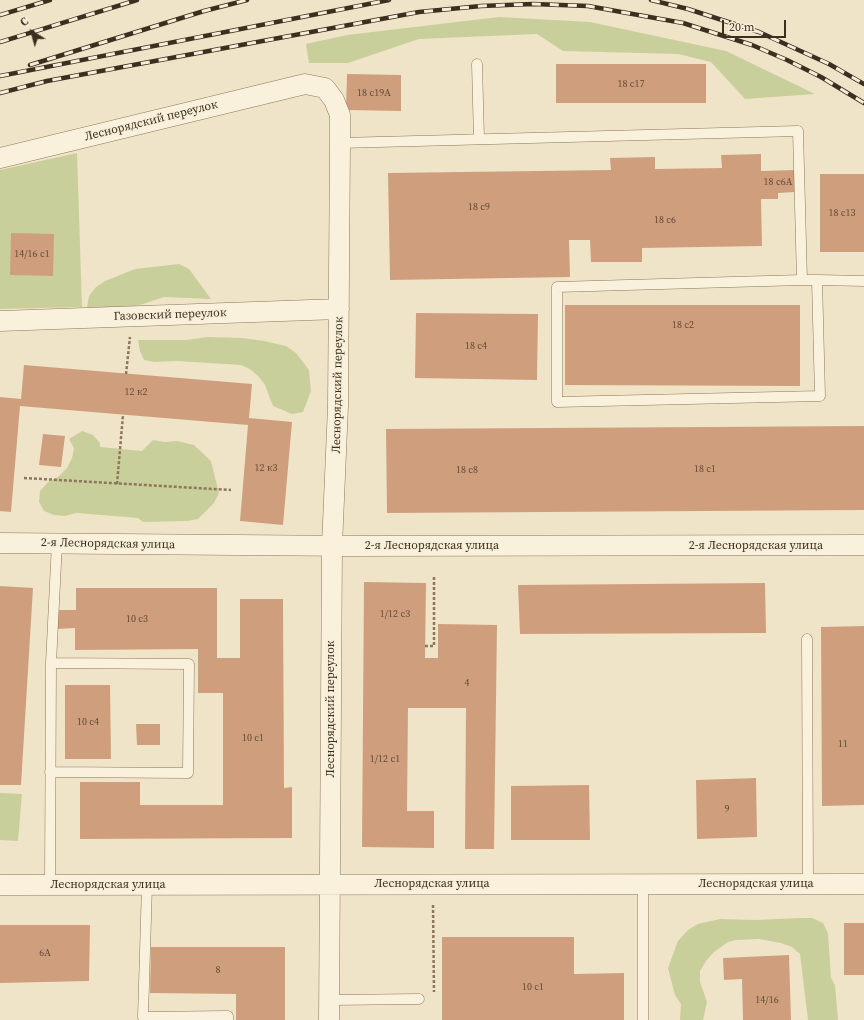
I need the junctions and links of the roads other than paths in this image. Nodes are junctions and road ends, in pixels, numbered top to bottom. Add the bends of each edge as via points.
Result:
1 (477, 64) dead end
2 (479, 139) junction
3 (340, 143) junction
4 (0, 158) edge
5 (802, 280) junction
6 (817, 280) junction
7 (864, 281) edge
8 (339, 309) junction
9 (0, 321) edge
10 (0, 543) edge
11 (57, 543) junction
12 (864, 545) edge
13 (332, 546) junction
14 (806, 639) dead end
15 (51, 663) junction
16 (50, 772) junction
17 (330, 884) junction
18 (643, 884) junction
19 (808, 884) junction
20 (864, 884) edge
21 (0, 885) edge
22 (50, 885) junction
23 (146, 885) junction
24 (419, 999) road end
25 (330, 1000) junction
26 (228, 1020) edge
27 (329, 1020) edge
28 (643, 1020) edge

1 - 2 lane
2 - 3 lane
2 - 5 lane via 798,131
3 - 4 street, Леснорядский переулок via 340,115 334,100 325,88 305,84
3 - 8 street, Леснорядский переулок
5 - 6 lane
5 - 6 lane via 557,287 557,402 820,396
6 - 7 lane
8 - 9 street, Газовский переулок
8 - 13 street, Леснорядский переулок
10 - 11 street, 2-я Леснорядская улица
11 - 13 street, 2-я Леснорядская улица
11 - 15 lane
12 - 13 street, 2-я Леснорядская улица
13 - 17 street, Леснорядский переулок
14 - 19 lane
15 - 16 lane
15 - 16 lane via 189,664 188,773
16 - 22 lane
17 - 18 street, Леснорядская улица
17 - 23 street, Леснорядская улица
17 - 25 street, Леснорядский переулок
18 - 19 street, Леснорядская улица
18 - 28 lane
19 - 20 street, Леснорядская улица
21 - 22 street, Леснорядская улица
22 - 23 street, Леснорядская улица
23 - 26 lane via 143,1017 228,1016
24 - 25 lane
25 - 27 street, Леснорядский переулок

